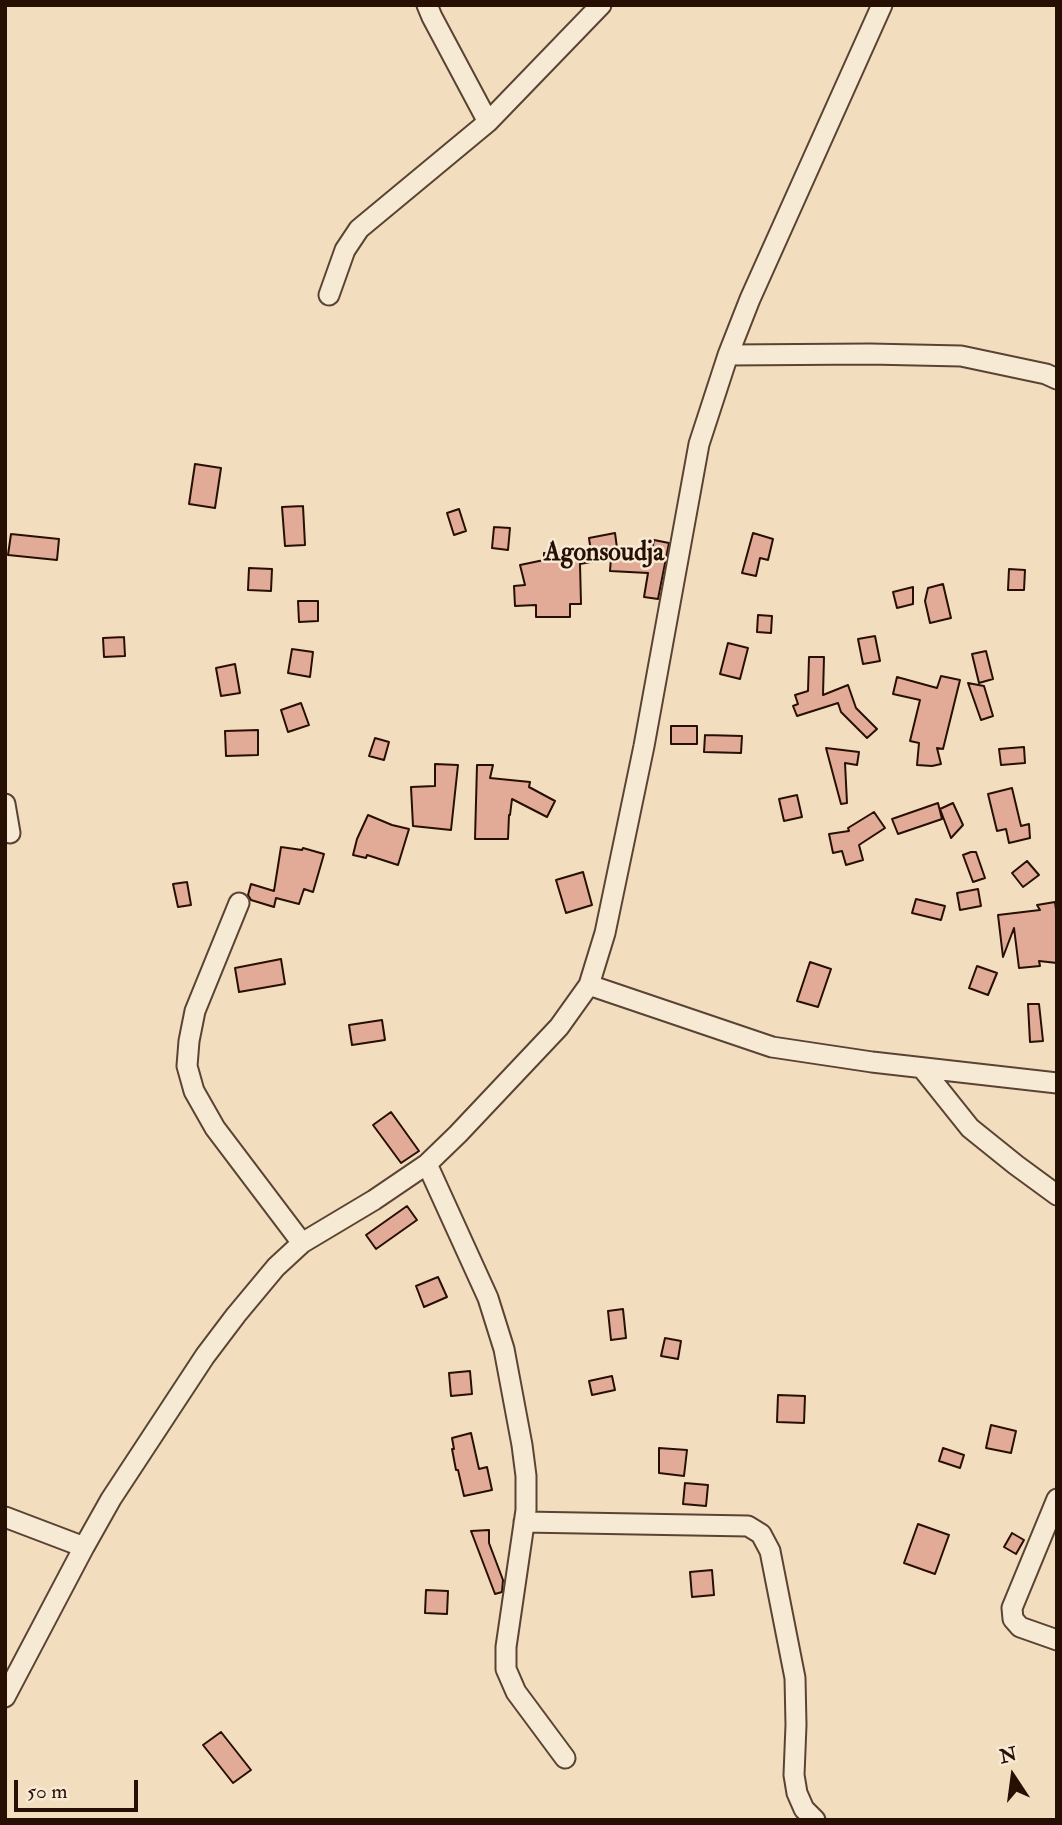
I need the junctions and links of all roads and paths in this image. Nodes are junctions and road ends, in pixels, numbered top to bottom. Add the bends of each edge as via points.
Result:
1 (428, 5) edge
2 (601, 5) edge
3 (882, 5) edge
4 (488, 122) junction
5 (329, 295) dead end
6 (728, 355) junction
7 (1057, 379) edge
8 (5, 804) edge
9 (10, 832) dead end
10 (239, 903) dead end
11 (589, 985) junction
12 (922, 1068) junction
13 (1057, 1083) edge
14 (427, 1164) junction
15 (1057, 1195) edge
16 (302, 1243) junction
17 (1057, 1499) edge
18 (5, 1517) edge
19 (524, 1522) junction
20 (84, 1547) junction
21 (1057, 1640) edge
22 (5, 1697) edge
23 (565, 1758) dead end
24 (815, 1820) edge

1 - 4 street
2 - 4 street
3 - 6 street
4 - 5 street via 359,229 345,250
6 - 7 street via 961,356
6 - 11 street via 699,443 644,746 605,933
8 - 9 street
10 - 16 street via 195,1011 187,1066 194,1091 215,1128
11 - 12 street via 772,1048
11 - 14 street via 559,1027
12 - 13 street
12 - 15 street via 970,1128
14 - 16 street
14 - 19 street via 488,1298 504,1349 522,1445
16 - 20 street via 276,1267 205,1356
17 - 21 street via 1012,1608 1020,1627
18 - 20 street
19 - 23 street via 506,1669 516,1692
19 - 24 street via 748,1526 761,1534 770,1551 795,1678 797,1793
20 - 22 street

